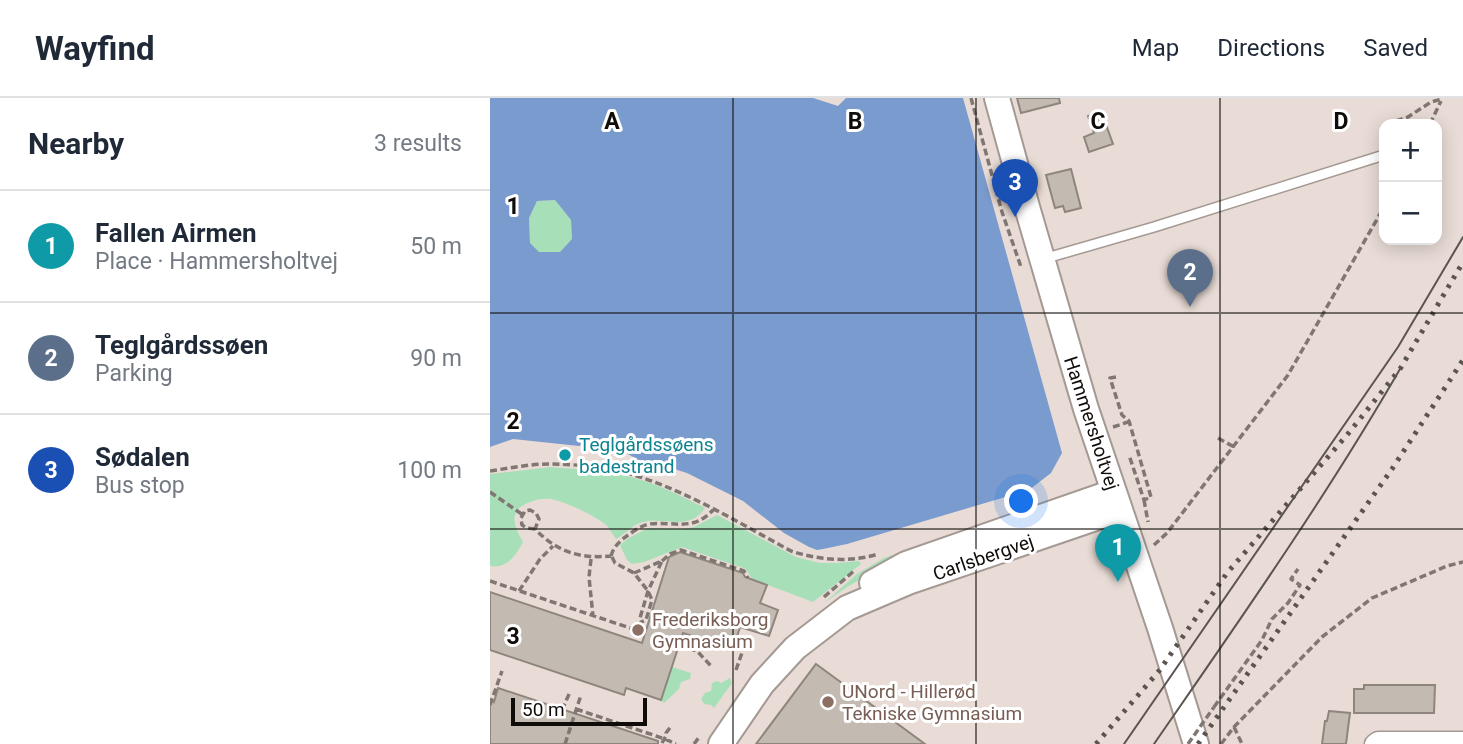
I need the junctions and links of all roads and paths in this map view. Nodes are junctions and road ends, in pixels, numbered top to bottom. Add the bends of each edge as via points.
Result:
1 (998, 98) edge
2 (1442, 99) edge
3 (1402, 119) edge
4 (1432, 119) edge
5 (1379, 157) edge
6 (1379, 215) edge
7 (1042, 259) junction
8 (1115, 377) dead end
9 (1129, 421) junction
10 (1113, 427) dead end
11 (1218, 438) dead end
12 (1234, 447) junction
13 (1129, 455) dead end
14 (490, 471) edge
15 (490, 494) edge
16 (1116, 501) junction
17 (713, 510) junction
18 (523, 515) junction
19 (537, 531) junction
20 (554, 545) junction
21 (882, 552) dead end
22 (611, 556) junction
23 (592, 558) junction
24 (662, 561) junction
25 (1137, 561) junction
26 (1463, 562) edge
27 (1298, 569) dead end
28 (634, 573) junction
29 (748, 578) dead end
30 (490, 582) edge
31 (519, 591) junction
32 (648, 591) junction
33 (593, 616) junction
34 (638, 631) junction
35 (645, 633) dead end
36 (736, 638) dead end
37 (679, 645) dead end
38 (712, 667) dead end
39 (736, 670) dead end
40 (502, 671) dead end
41 (570, 691) dead end
42 (581, 695) dead end
43 (490, 705) edge
44 (576, 709) junction
45 (562, 710) dead end
46 (672, 725) dead end
47 (1234, 727) junction
48 (663, 741) edge
49 (1463, 741) edge
50 (565, 744) edge
51 (676, 744) edge
52 (721, 744) edge
53 (1188, 744) edge
54 (1196, 744) edge
55 (1221, 744) edge
56 (1242, 744) edge
57 (1374, 744) edge

1 - 7 street, Hammersholtvej
2 - 3 path
2 - 4 path
5 - 7 lane
6 - 12 path via 1288,375
7 - 16 street, Hammersholtvej
8 - 9 path via 1110,378 1122,415
9 - 10 path
9 - 13 path via 1151,498 1144,500
11 - 12 path
12 - 25 path via 1167,533
14 - 17 path via 549,464 595,467 652,482
15 - 18 path
16 - 25 street, Hammersholtvej
16 - 52 street, Carlsbergvej via 848,608 795,648 762,684
17 - 21 path via 808,556 831,560
17 - 22 path via 693,524 642,526 618,543
18 - 19 path via 522,525
18 - 19 path via 530,510 536,513
19 - 20 path
20 - 23 path
20 - 31 path
22 - 23 path
22 - 28 path
23 - 33 path
24 - 28 path
24 - 29 path via 681,550 744,571
24 - 32 path
25 - 54 street, Hammersholtvej
26 - 47 path via 1372,597 1322,637
27 - 53 path, bridge via 1291,579 1300,585
28 - 32 path
30 - 31 path
31 - 33 path
32 - 34 path via 652,600
33 - 34 path
34 - 35 path
36 - 39 path via 746,641
37 - 38 path via 697,651
40 - 43 path
41 - 45 path
42 - 44 path
44 - 48 path
44 - 50 path
46 - 48 path
47 - 55 path
47 - 56 path
48 - 51 path
49 - 57 street

